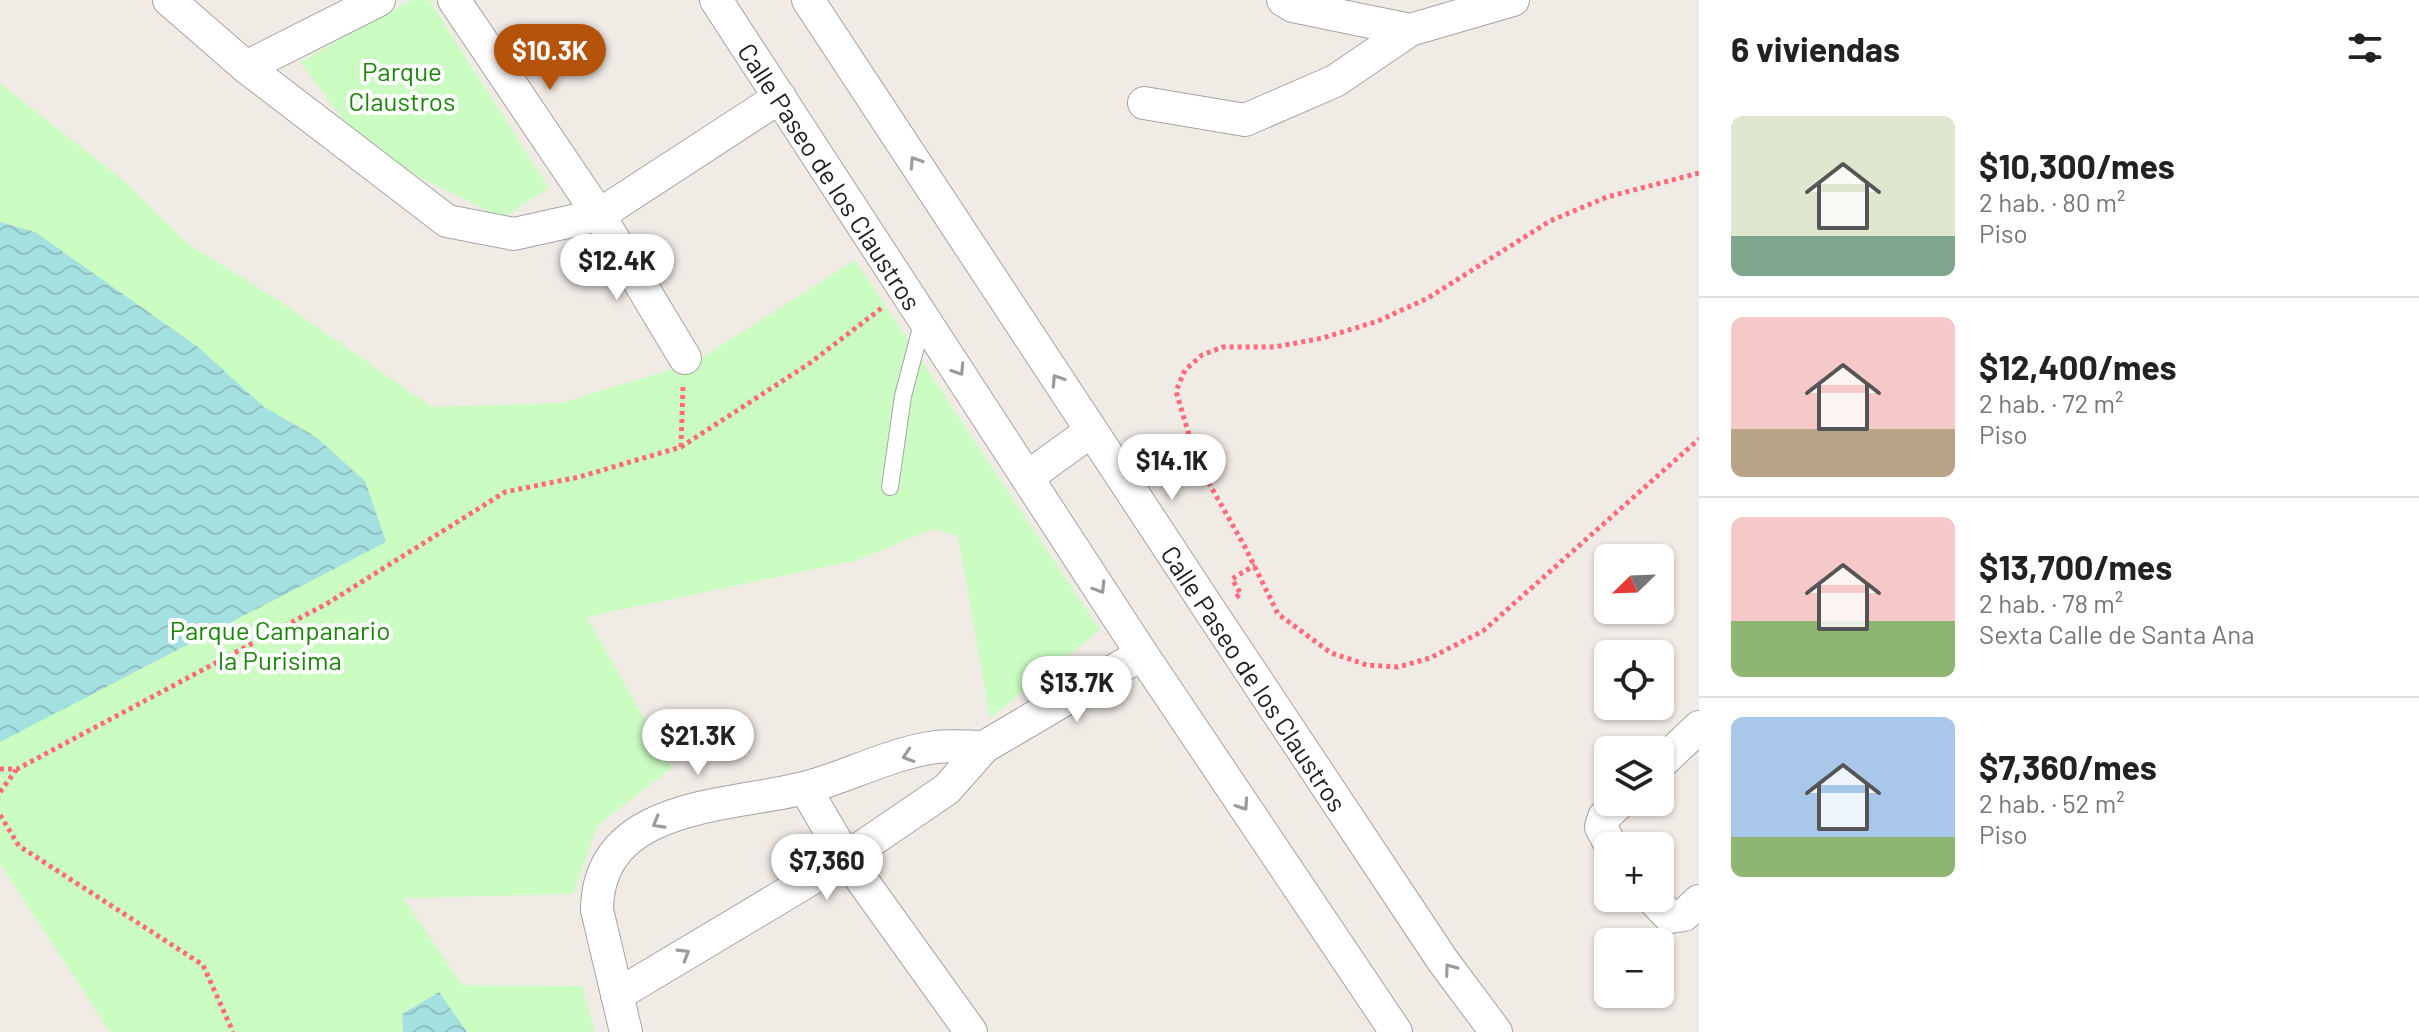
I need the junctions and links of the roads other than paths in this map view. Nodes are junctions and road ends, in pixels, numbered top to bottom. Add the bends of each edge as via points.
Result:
1 (169, 0) edge
2 (379, 0) edge
3 (454, 0) edge
4 (716, 0) edge
5 (808, 0) edge
6 (1283, 0) edge
7 (1513, 0) edge
8 (1410, 30) junction
9 (246, 67) junction
10 (780, 97) junction
11 (1144, 103) dead end
12 (599, 215) junction
13 (924, 317) junction
14 (685, 358) road end
15 (1091, 431) junction
16 (1029, 476) junction
17 (890, 487) dead end
18 (1142, 654) junction
19 (1699, 728) edge
20 (984, 747) junction
21 (1674, 751) edge
22 (805, 788) junction
23 (846, 858) junction
24 (1699, 901) edge
25 (1665, 912) edge
26 (617, 995) junction
27 (626, 1032) edge
28 (971, 1032) edge
29 (1396, 1032) edge
30 (1496, 1032) edge

1 - 9 street
2 - 9 street
3 - 12 street
4 - 10 street, Calle Paseo de los Claustros
15 -> 5 street, Calle Paseo de los Claustros
6 - 8 street
7 - 8 street
8 - 11 street via 1335,81 1245,120
9 - 12 street via 447,221 514,234
10 - 12 street
10 - 13 street, Calle Paseo de los Claustros
12 - 14 street
13 -> 16 street, Calle Paseo de los Claustros
13 - 17 lane via 903,396
15 - 16 street
30 -> 15 street, Calle Paseo de los Claustros via 1443,961
16 -> 18 street, Calle Paseo de los Claustros
18 - 20 street
18 -> 29 street, Calle Paseo de los Claustros
19 - 21 street
20 -> 22 street via 934,747
20 - 23 street via 947,789
22 - 23 street
22 -> 26 street via 688,809 614,854 597,893 597,910
26 -> 23 street
23 - 28 street
24 - 25 street via 1684,915 1670,917
26 - 27 street

